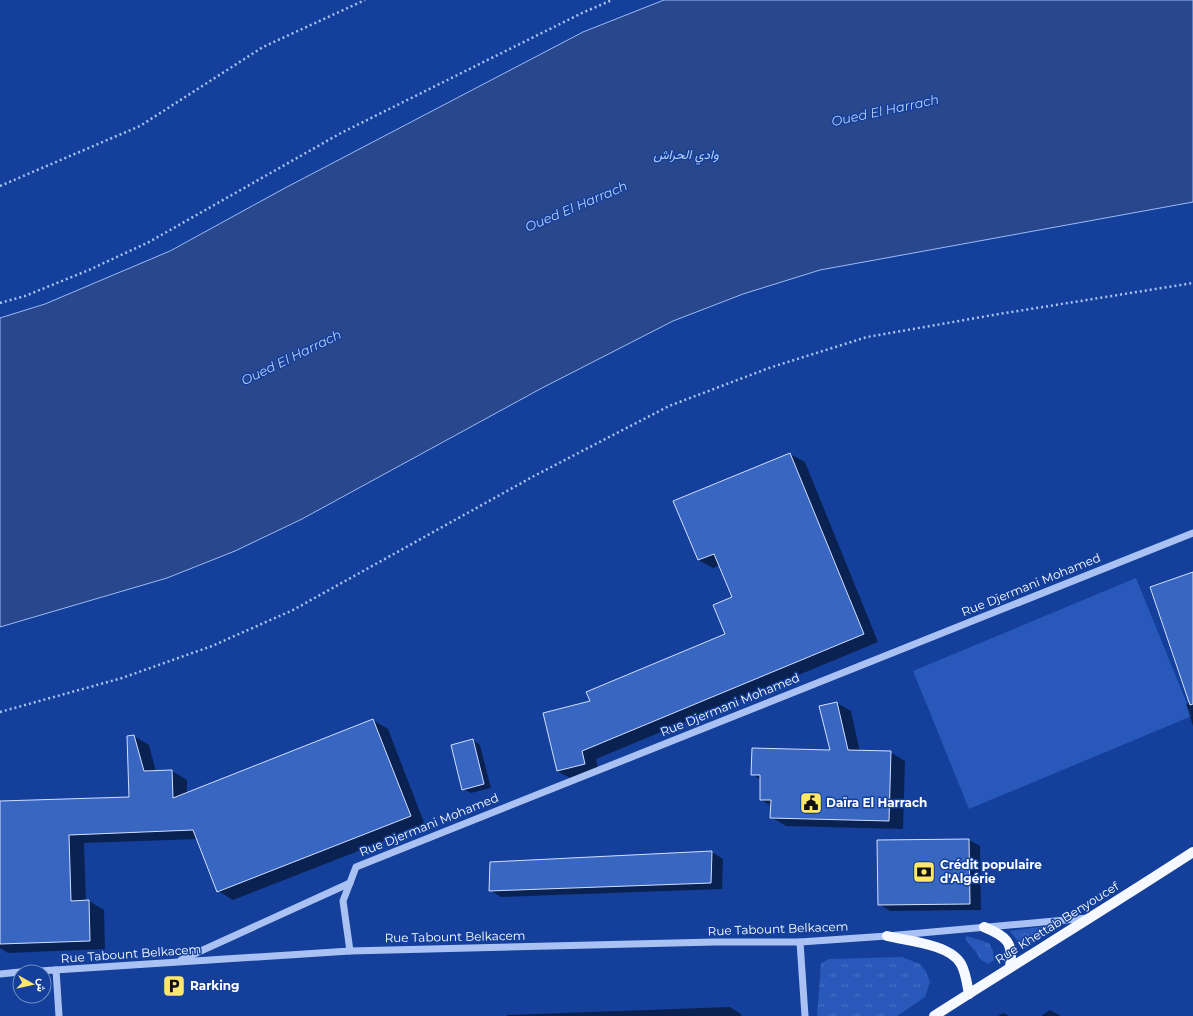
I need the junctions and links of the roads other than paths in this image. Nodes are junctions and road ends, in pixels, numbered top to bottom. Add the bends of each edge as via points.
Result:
1 (1193, 532) edge
2 (1193, 852) edge
3 (350, 882) junction
4 (1092, 917) junction
5 (984, 926) junction
6 (887, 936) junction
7 (800, 942) junction
8 (350, 951) junction
9 (176, 962) junction
10 (1010, 967) junction
11 (52, 970) edge
12 (56, 970) junction
13 (12, 973) edge
14 (0, 974) edge
15 (969, 994) junction
16 (59, 1016) edge
17 (805, 1016) edge
18 (934, 1016) edge

1 - 3 street, Rue Djermani Mohamed via 405,846 356,867
2 - 4 main road, Rue Khettab Benyoucef
3 - 8 street, Rue Djermani Mohamed via 343,901
3 - 9 street
4 - 5 street, Rue Tabount Belkacem
4 - 10 main road, Rue Khettab Benyoucef
5 - 6 street, Rue Tabount Belkacem
5 - 10 main road via 1002,935 1008,942 1011,949
6 - 7 street, Rue Tabount Belkacem
6 - 15 main road via 934,946 957,958 965,974
7 - 8 street, Rue Tabount Belkacem
7 - 17 street
8 - 9 street, Rue Tabount Belkacem
9 - 12 street, Rue Tabount Belkacem
10 - 15 main road, Rue Khettab Benyoucef
11 - 12 street, Rue Tabount Belkacem
12 - 16 street
13 - 14 street
15 - 18 main road, Rue Khettab Benyoucef

